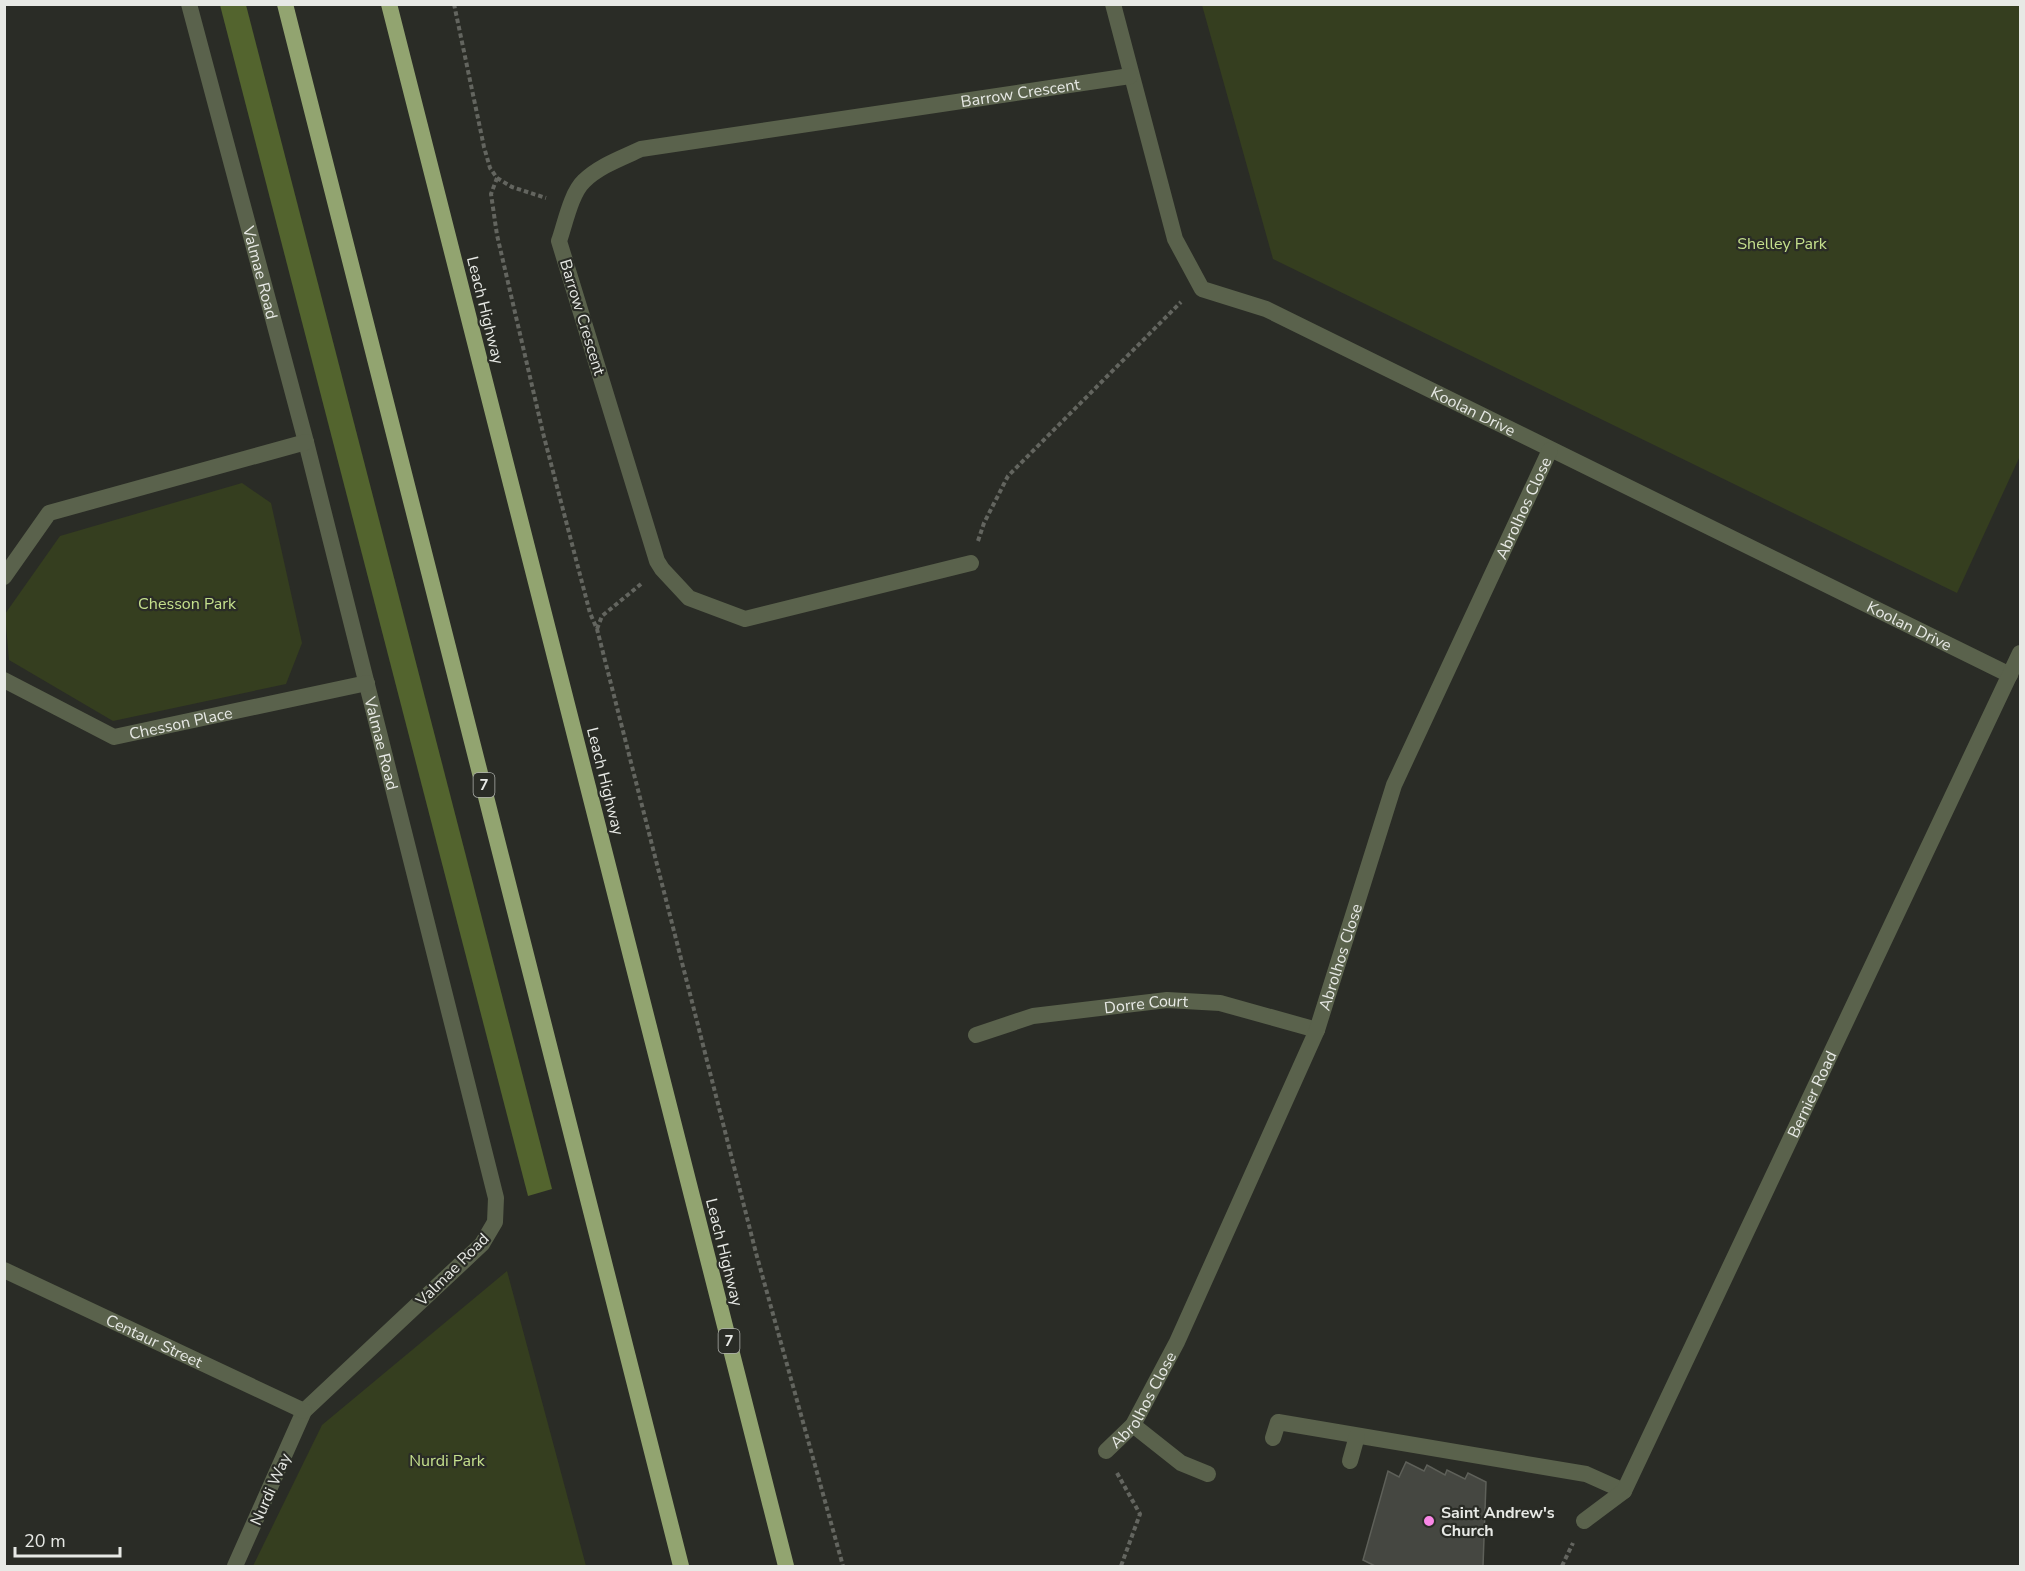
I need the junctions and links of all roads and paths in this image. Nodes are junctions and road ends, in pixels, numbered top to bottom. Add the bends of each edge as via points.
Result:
1 (189, 4) edge
2 (285, 4) edge
3 (389, 4) edge
4 (454, 4) edge
5 (1113, 4) edge
6 (1130, 76) junction
7 (497, 178) junction
8 (571, 204) junction
9 (1202, 289) junction
10 (306, 442) junction
11 (1550, 450) junction
12 (984, 523) dead end
13 (970, 563) dead end
14 (662, 569) junction
15 (4, 577) edge
16 (597, 630) junction
17 (2020, 653) edge
18 (2010, 675) junction
19 (4, 680) edge
20 (368, 683) junction
21 (1317, 1030) junction
22 (976, 1035) dead end
23 (4, 1270) edge
24 (304, 1411) junction
25 (1132, 1425) junction
26 (1357, 1436) junction
27 (1273, 1438) dead end
28 (1106, 1451) joint
29 (1350, 1461) dead end
30 (1208, 1473) dead end
31 (1624, 1491) junction
32 (1584, 1521) dead end
33 (235, 1566) edge
34 (681, 1566) edge
35 (786, 1566) edge
36 (843, 1566) edge
37 (1121, 1566) edge

1 - 10 street, Valmae Road
2 - 34 highway, 7
3 - 35 highway, Leach Highway / 7
4 - 7 path via 484,147
5 - 6 street
6 - 8 street, Barrow Crescent via 641,149 606,165 583,182
6 - 9 street via 1175,239
7 - 8 path via 512,187
7 - 16 path via 491,194 496,235 543,433
8 - 14 street, Barrow Crescent via 560,241
9 - 11 street, Koolan Drive via 1266,309
9 - 12 path via 1184,299 1008,476
10 - 15 street via 49,513
10 - 20 street, Valmae Road
11 - 18 street, Koolan Drive
11 - 21 street, Abrolhos Close via 1394,785
13 - 14 street, Barrow Crescent via 745,619 688,598
14 - 16 path via 602,616
16 - 36 path via 756,1253
17 - 18 street, Bernier Road
18 - 31 street, Bernier Road
19 - 20 street, Chesson Place via 114,737
20 - 24 street, Valmae Road via 496,1198 495,1222 482,1244
21 - 22 street, Dorre Court via 1220,1003 1167,1000 1033,1016
21 - 25 street, Abrolhos Close via 1177,1342
23 - 24 street, Centaur Street
24 - 33 street, Nurdi Way
25 - 28 street, Abrolhos Close
25 - 30 street via 1181,1463
26 - 27 street via 1278,1422
26 - 29 street
26 - 31 street via 1586,1474
28 - 37 path via 1140,1514
31 - 32 street, Bernier Road

